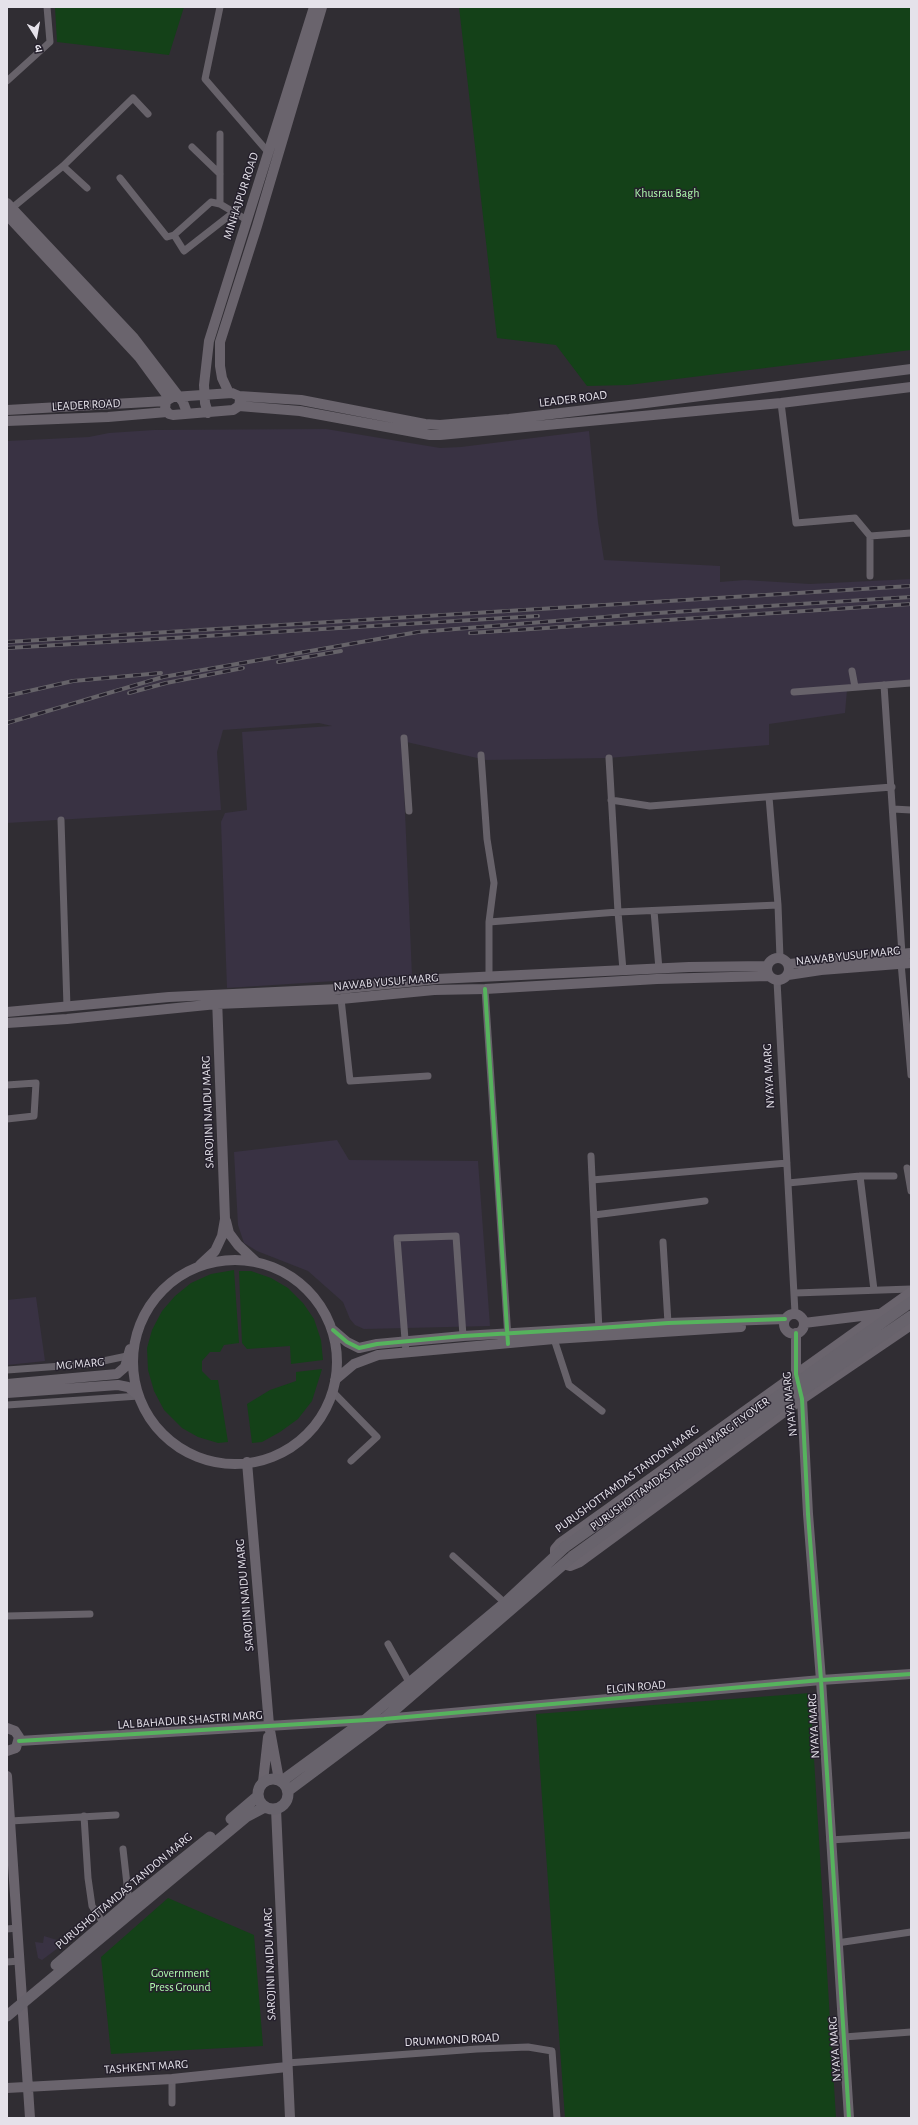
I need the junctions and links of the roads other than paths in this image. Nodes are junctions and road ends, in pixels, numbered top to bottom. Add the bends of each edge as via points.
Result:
1 (47, 7) edge
2 (220, 7) edge
3 (314, 7) edge
4 (322, 7) edge
5 (7, 81) edge
6 (148, 114) dead end
7 (220, 134) dead end
8 (192, 147) dead end
9 (268, 152) junction
10 (63, 166) junction
11 (220, 174) junction
12 (120, 178) dead end
13 (87, 188) dead end
14 (220, 204) junction
15 (9, 209) edge
16 (234, 212) junction
17 (247, 220) junction
18 (174, 235) junction
19 (911, 369) edge
20 (911, 387) edge
21 (229, 393) junction
22 (204, 395) junction
23 (171, 399) junction
24 (239, 401) junction
25 (781, 404) junction
26 (7, 410) edge
27 (167, 412) junction
28 (208, 413) junction
29 (184, 414) junction
30 (7, 421) edge
31 (453, 423) junction
32 (454, 433) junction
33 (911, 534) edge
34 (870, 536) junction
35 (870, 576) dead end
36 (852, 671) dead end
37 (911, 683) edge
38 (884, 685) junction
39 (855, 687) junction
40 (794, 692) dead end
41 (404, 738) dead end
42 (481, 755) dead end
43 (609, 758) dead end
44 (892, 787) junction
45 (769, 797) junction
46 (611, 800) junction
47 (893, 809) junction
48 (911, 810) edge
49 (409, 811) dead end
50 (61, 820) dead end
51 (778, 905) junction
52 (654, 911) junction
53 (618, 912) junction
54 (489, 922) junction
55 (906, 958) edge
56 (784, 961) junction
57 (659, 969) junction
58 (623, 970) junction
59 (771, 974) junction
60 (788, 975) junction
61 (490, 977) junction
62 (485, 989) junction
63 (217, 999) junction
64 (341, 999) junction
65 (67, 1007) junction
66 (7, 1012) edge
67 (7, 1023) edge
68 (911, 1075) edge
69 (428, 1076) dead end
70 (7, 1085) edge
71 (7, 1119) edge
72 (591, 1156) dead end
73 (787, 1163) junction
74 (907, 1168) dead end
75 (860, 1176) junction
76 (894, 1176) dead end
77 (592, 1180) junction
78 (788, 1182) junction
79 (911, 1191) edge
80 (705, 1201) dead end
81 (594, 1215) junction
82 (225, 1219) junction
83 (663, 1242) dead end
84 (256, 1263) junction
85 (197, 1268) junction
86 (874, 1290) junction
87 (911, 1291) edge
88 (795, 1293) junction
89 (911, 1302) edge
90 (795, 1314) junction
91 (878, 1314) junction
92 (911, 1316) edge
93 (668, 1322) junction
94 (785, 1322) junction
95 (804, 1323) junction
96 (911, 1325) edge
97 (333, 1330) junction
98 (599, 1332) junction
99 (796, 1334) junction
100 (463, 1336) junction
101 (508, 1339) junction
102 (554, 1339) junction
103 (134, 1341) junction
104 (406, 1341) junction
105 (406, 1352) junction
106 (127, 1356) junction
107 (7, 1370) edge
108 (796, 1374) junction
109 (336, 1380) junction
110 (7, 1384) edge
111 (332, 1391) junction
112 (7, 1393) edge
113 (139, 1396) junction
114 (802, 1399) junction
115 (7, 1405) edge
116 (602, 1411) dead end
117 (351, 1461) dead end
118 (247, 1462) junction
119 (555, 1555) junction
120 (453, 1556) dead end
121 (563, 1564) junction
122 (505, 1603) junction
123 (90, 1614) dead end
124 (7, 1616) edge
125 (388, 1644) dead end
126 (911, 1674) edge
127 (821, 1680) junction
128 (409, 1682) junction
129 (364, 1720) junction
130 (384, 1720) junction
131 (269, 1725) junction
132 (7, 1726) edge
133 (19, 1741) junction
134 (7, 1751) edge
135 (7, 1776) edge
136 (263, 1782) junction
137 (283, 1783) junction
138 (258, 1796) junction
139 (271, 1808) junction
140 (116, 1815) dead end
141 (84, 1816) junction
142 (10, 1821) junction
143 (911, 1835) edge
144 (830, 1840) junction
145 (123, 1849) dead end
146 (129, 1902) junction
147 (104, 1924) junction
148 (12, 1929) edge
149 (911, 1932) edge
150 (837, 1943) junction
151 (19, 1961) junction
152 (7, 1962) edge
153 (22, 1999) junction
154 (7, 2007) edge
155 (7, 2016) edge
156 (911, 2032) edge
157 (844, 2037) junction
158 (287, 2065) junction
159 (172, 2079) junction
160 (28, 2087) junction
161 (7, 2088) edge
162 (172, 2103) dead end
163 (30, 2118) edge
164 (290, 2118) edge
165 (557, 2118) edge
166 (849, 2118) edge

1 - 5 street via 50,42
2 - 9 street via 205,79
3 - 9 main road, MINHAJPUR ROAD
4 - 21 main road, MINHAJPUR ROAD via 220,342 222,378
6 - 10 street via 133,98
7 - 11 street
8 - 11 street
9 - 17 main road, MINHAJPUR ROAD
10 - 13 street
10 - 15 street
11 - 14 street
12 - 18 street via 167,237
14 - 16 street
14 - 18 street via 210,202
15 - 23 main road via 129,332
16 - 17 street
16 - 18 street via 184,251
17 - 22 main road, MINHAJPUR ROAD via 210,341
19 - 31 main road, LEADER ROAD via 646,403
20 - 25 main road, LEADER ROAD
21 - 22 main road, LEADER ROAD
21 - 24 main road via 236,394
22 - 23 main road, LEADER ROAD
22 - 28 main road, MINHAJPUR ROAD
23 - 26 main road, LEADER ROAD
23 - 27 main road via 165,405
23 - 29 main road via 186,407
24 - 28 main road, LEADER ROAD via 228,411
24 - 31 main road, LEADER ROAD via 301,400 425,424
24 - 32 main road, LEADER ROAD via 430,435
25 - 32 main road, LEADER ROAD
25 - 34 street via 796,523 855,518
27 - 29 main road, LEADER ROAD via 173,415
27 - 30 main road, LEADER ROAD via 108,418
28 - 29 main road, LEADER ROAD
31 - 32 street
33 - 34 street
34 - 35 street
36 - 39 street
37 - 38 street
38 - 39 street
38 - 44 street
39 - 40 street
41 - 49 street
42 - 54 street via 487,838 494,883
43 - 46 street
44 - 45 street
44 - 47 street
45 - 46 street via 650,806
45 - 51 street
46 - 53 street
47 - 48 street
47 - 55 street
50 - 65 street
51 - 52 street
51 - 56 street
52 - 53 street
52 - 57 street
53 - 54 street
53 - 58 street
54 - 61 street
55 - 56 main road, NAWAB YUSUF MARG
55 - 60 main road, NAWAB YUSUF MARG
55 - 68 street
56 - 59 main road via 775,958
56 - 60 main road
57 - 58 main road, NAWAB YUSUF MARG
57 - 59 main road, NAWAB YUSUF MARG
58 - 61 main road, NAWAB YUSUF MARG
59 - 60 main road, NAWAB YUSUF MARG via 784,979
59 - 62 main road, NAWAB YUSUF MARG
59 - 73 street, NYAYA MARG
61 - 63 main road, NAWAB YUSUF MARG via 437,979
62 - 64 main road, NAWAB YUSUF MARG via 434,990
62 - 101 street
63 - 64 main road, NAWAB YUSUF MARG
63 - 65 main road, NAWAB YUSUF MARG
63 - 67 main road, NAWAB YUSUF MARG via 67,1019
63 - 82 main road, SAROJINI NAIDU MARG
64 - 69 street via 350,1081
65 - 66 main road, NAWAB YUSUF MARG
70 - 71 street via 36,1083 34,1116
72 - 77 street
73 - 77 street
73 - 78 street, NYAYA MARG
74 - 79 street
75 - 76 street
75 - 78 street
75 - 86 street
77 - 81 street
78 - 88 street, NYAYA MARG
80 - 81 street
81 - 98 street
82 - 84 main road via 229,1233
82 - 85 main road via 216,1250
83 - 93 street
84 - 85 main road via 229,1260
84 - 97 main road via 273,1268 303,1286 325,1311
85 - 103 main road, MG MARG via 178,1278 154,1300
86 - 87 street
86 - 88 street
87 - 91 main road, PURUSHOTTAMDAS TANDON MARG
88 - 90 street, NYAYA MARG
89 - 119 main road, PURUSHOTTAMDAS TANDON MARG FLYOVER, bridge
90 - 94 main road via 789,1315
90 - 95 main road via 802,1317
91 - 95 main road
91 - 108 main road, PURUSHOTTAMDAS TANDON MARG
92 - 121 main road, PURUSHOTTAMDAS TANDON MARG FLYOVER, bridge via 792,1398
93 - 94 main road
93 - 98 main road
94 - 98 main road
94 - 99 main road via 789,1332
95 - 99 main road via 802,1330
96 - 114 main road
97 - 104 main road via 359,1348
97 - 109 main road via 338,1364
98 - 101 main road
98 - 102 main road
99 - 108 main road, NYAYA MARG
100 - 101 main road
100 - 104 main road
100 - 104 street via 456,1236 397,1238
101 - 102 main road
101 - 105 main road
102 - 116 street via 570,1385
103 - 106 main road, MG MARG
103 - 113 main road via 133,1371
104 - 105 street
105 - 109 main road via 361,1360
106 - 107 street via 89,1364
106 - 110 main road, MG MARG via 125,1367 117,1374
108 - 114 main road, NYAYA MARG
108 - 119 main road, PURUSHOTTAMDAS TANDON MARG via 560,1542 555,1549
109 - 111 main road
111 - 117 street via 377,1437
111 - 118 main road via 317,1421 302,1437 279,1453
112 - 113 main road, MG MARG via 118,1385 128,1387
113 - 115 street
113 - 118 main road via 156,1426 181,1448 213,1461
114 - 121 main road via 580,1562 570,1566
114 - 127 main road, NYAYA MARG
118 - 131 main road, SAROJINI NAIDU MARG
119 - 122 main road, PURUSHOTTAMDAS TANDON MARG
120 - 122 street
121 - 130 main road
122 - 128 main road, PURUSHOTTAMDAS TANDON MARG
123 - 124 street
125 - 128 street
126 - 127 main road, ELGIN ROAD
127 - 130 main road, ELGIN ROAD
127 - 144 main road, NYAYA MARG
128 - 129 main road, PURUSHOTTAMDAS TANDON MARG
129 - 130 main road, ELGIN ROAD
129 - 131 main road, LAL BAHADUR SHASTRI MARG
129 - 137 main road, PURUSHOTTAMDAS TANDON MARG
130 - 137 main road
131 - 133 main road, LAL BAHADUR SHASTRI MARG
131 - 136 main road, SAROJINI NAIDU MARG
131 - 137 main road, SAROJINI NAIDU MARG
132 - 133 main road via 15,1731
133 - 134 main road via 16,1748
135 - 142 main road
136 - 137 main road via 272,1778
136 - 138 main road
137 - 139 main road via 286,1803
138 - 139 main road via 260,1802
138 - 146 main road, PURUSHOTTAMDAS TANDON MARG
139 - 153 main road via 246,1816
139 - 158 main road, SAROJINI NAIDU MARG
140 - 141 street
141 - 142 street
141 - 147 street via 92,1906
142 - 148 main road
143 - 144 street
144 - 150 main road, NYAYA MARG
145 - 146 street
146 - 147 main road, PURUSHOTTAMDAS TANDON MARG
147 - 153 main road, PURUSHOTTAMDAS TANDON MARG
148 - 151 main road
149 - 150 street
150 - 157 main road, NYAYA MARG
151 - 152 street
151 - 153 main road
153 - 154 main road, PURUSHOTTAMDAS TANDON MARG
153 - 155 main road
153 - 160 main road
156 - 157 street
157 - 166 main road, NYAYA MARG
158 - 159 main road, TASHKENT MARG
158 - 164 main road, SAROJINI NAIDU MARG
158 - 165 street, DRUMMOND ROAD via 528,2047 552,2052
159 - 160 main road, TASHKENT MARG
159 - 162 street
160 - 161 main road, TASHKENT MARG
160 - 163 main road

